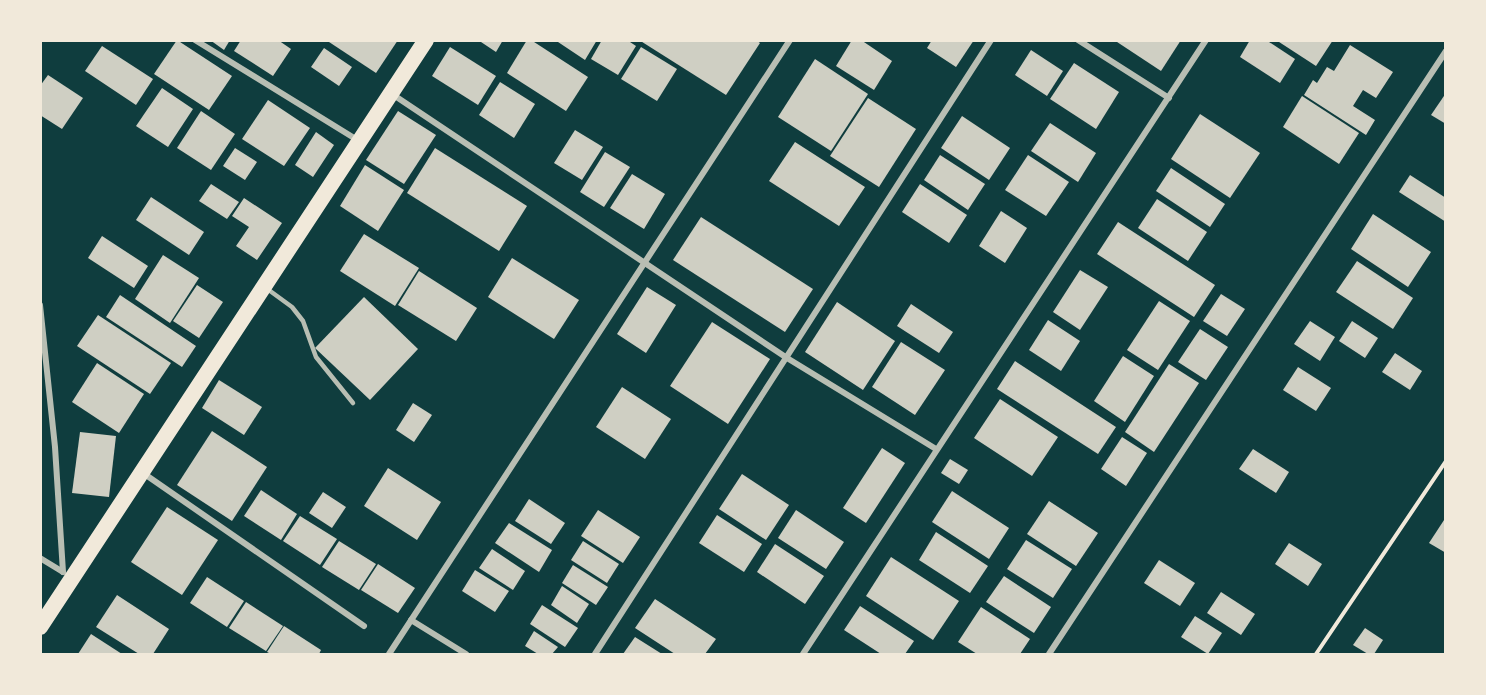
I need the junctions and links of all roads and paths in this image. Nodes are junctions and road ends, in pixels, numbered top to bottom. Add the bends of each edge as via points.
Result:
1 (195, 40) edge
2 (426, 40) edge
3 (790, 40) edge
4 (991, 40) edge
5 (1078, 40) edge
6 (1206, 40) edge
7 (1446, 51) edge
8 (391, 94) junction
9 (1169, 99) junction
10 (360, 142) junction
11 (645, 262) junction
12 (264, 287) junction
13 (40, 305) edge
14 (42, 324) edge
15 (787, 358) junction
16 (353, 403) dead end
17 (936, 449) junction
18 (1446, 461) edge
19 (143, 472) junction
20 (40, 558) edge
21 (68, 575) junction
22 (411, 620) junction
23 (364, 626) dead end
24 (40, 627) edge
25 (389, 654) edge
26 (466, 654) edge
27 (595, 654) edge
28 (803, 654) edge
29 (1049, 654) edge
30 (1316, 654) edge

1 - 10 street
2 - 8 highway
3 - 11 street
4 - 15 street
5 - 9 street
6 - 9 street
7 - 29 street
8 - 10 highway
8 - 11 street
9 - 17 street
10 - 12 highway
11 - 15 street
11 - 22 street
12 - 16 lane via 292,307 303,321 316,357
12 - 19 highway
13 - 14 street
14 - 21 street
15 - 17 street
15 - 27 street
17 - 28 street
18 - 30 path
19 - 21 highway via 85,560
19 - 23 street
20 - 21 street
21 - 24 highway
22 - 25 street
22 - 26 street

